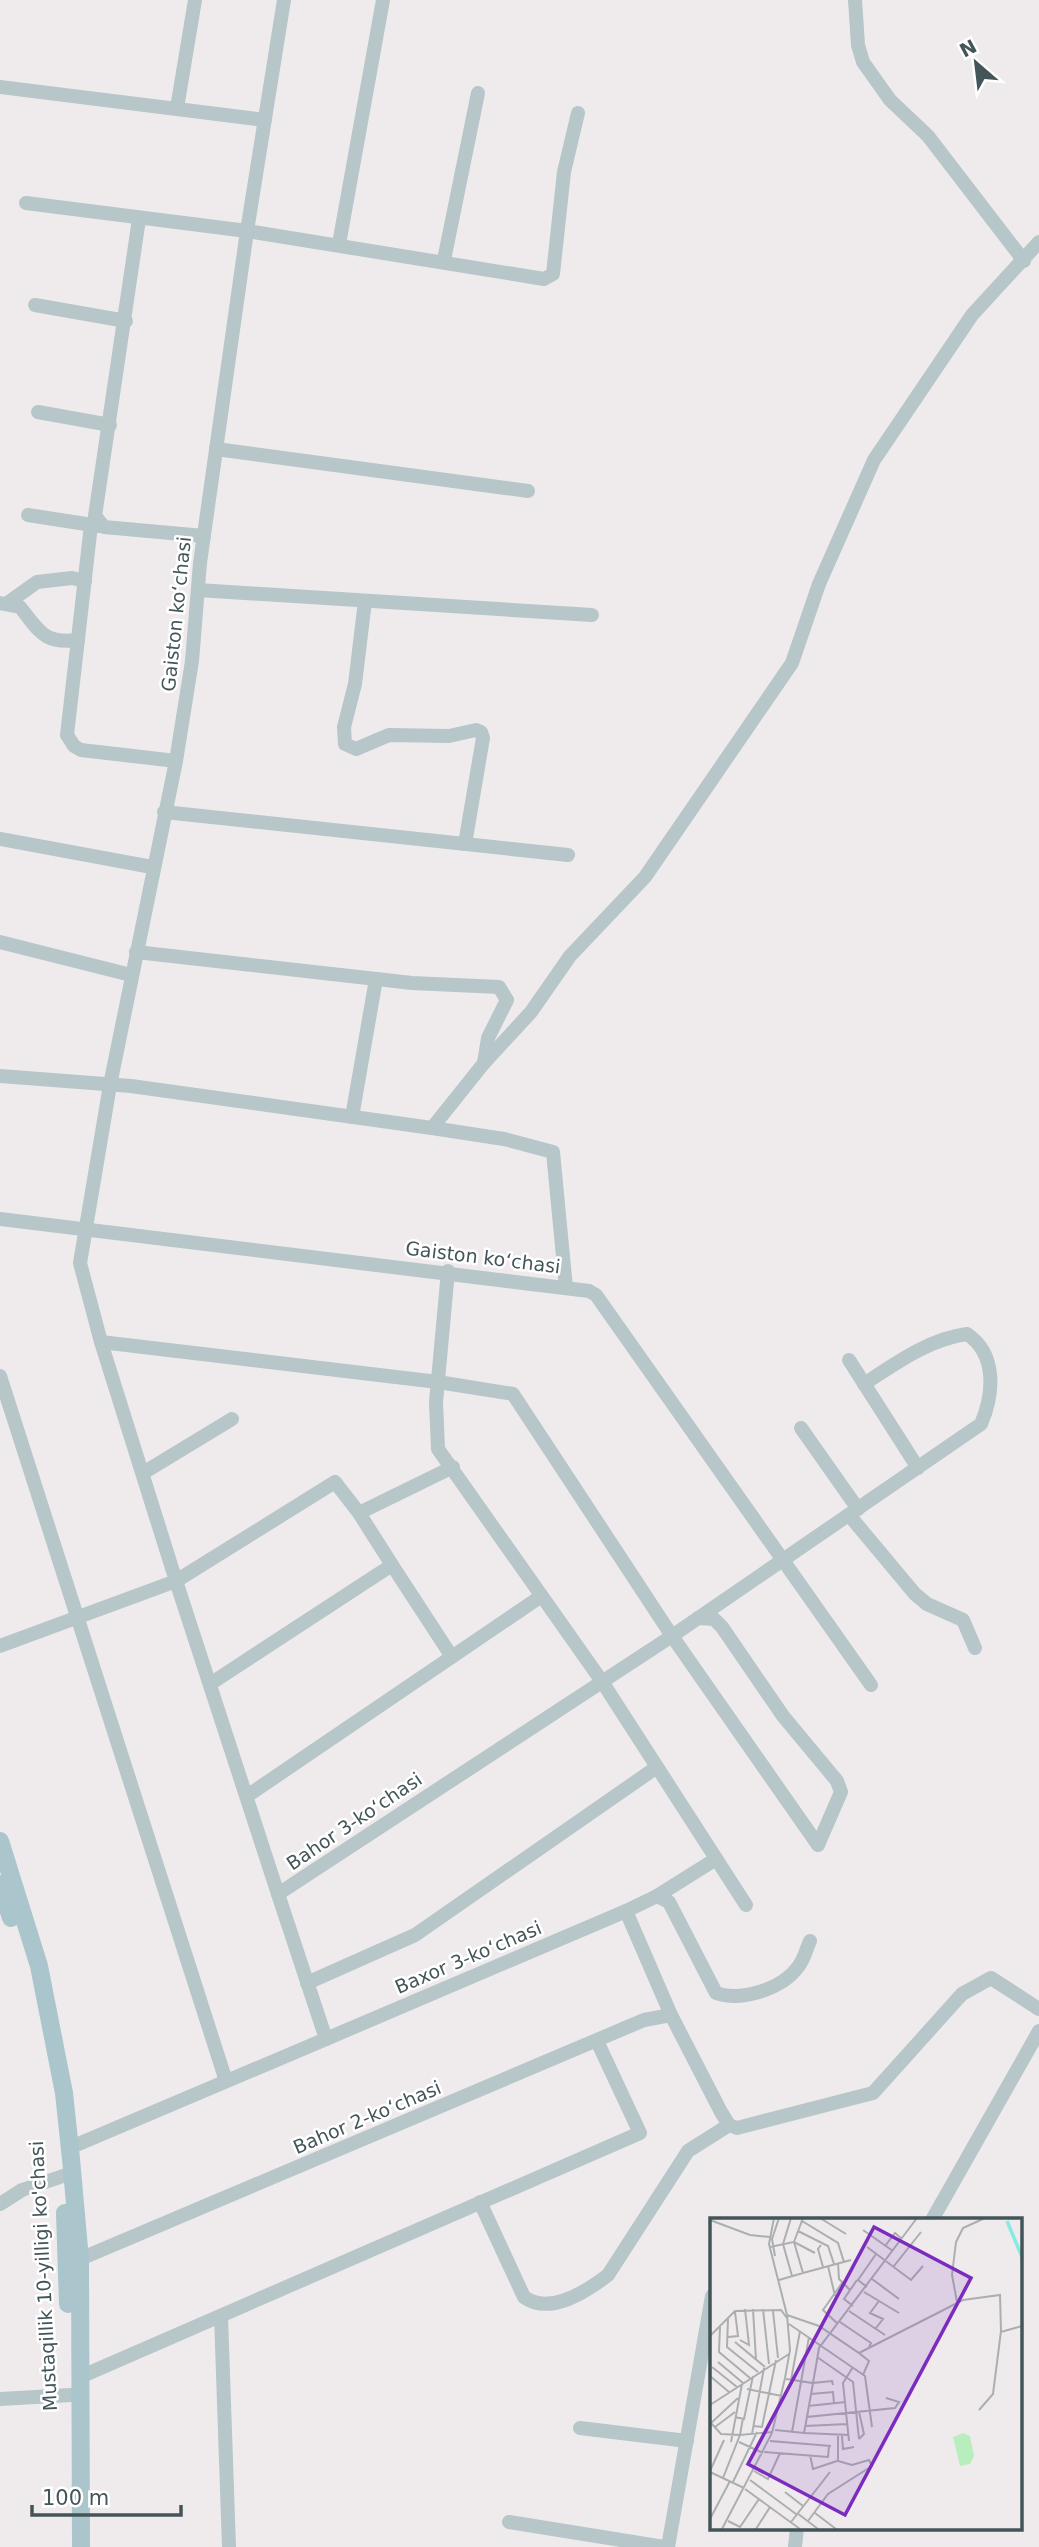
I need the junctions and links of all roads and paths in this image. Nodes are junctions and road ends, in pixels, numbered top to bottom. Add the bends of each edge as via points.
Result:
1 (195, 0) edge
2 (284, 0) edge
3 (383, 0) edge
4 (855, 0) edge
5 (0, 87) edge
6 (478, 93) dead end
7 (177, 108) junction
8 (578, 113) dead end
9 (265, 120) junction
10 (26, 203) dead end
11 (139, 219) junction
12 (247, 231) junction
13 (1039, 242) edge
14 (340, 244) junction
15 (444, 260) junction
16 (1024, 261) junction
17 (35, 304) dead end
18 (126, 321) junction
19 (38, 412) dead end
20 (110, 425) junction
21 (216, 449) junction
22 (528, 491) dead end
23 (28, 515) dead end
24 (98, 526) junction
25 (204, 536) junction
26 (85, 581) junction
27 (198, 590) junction
28 (365, 601) junction
29 (4, 603) edge
30 (592, 615) dead end
31 (78, 640) junction
32 (176, 761) junction
33 (164, 812) junction
34 (0, 839) edge
35 (465, 844) junction
36 (568, 855) dead end
37 (152, 867) junction
38 (0, 942) edge
39 (136, 951) junction
40 (131, 975) junction
41 (376, 979) junction
42 (484, 1063) junction
43 (0, 1076) edge
44 (110, 1085) junction
45 (352, 1117) junction
46 (432, 1128) junction
47 (0, 1219) edge
48 (85, 1228) junction
49 (448, 1271) junction
50 (566, 1287) junction
51 (101, 1342) junction
52 (849, 1360) dead end
53 (0, 1376) edge
54 (438, 1382) junction
55 (864, 1384) junction
56 (232, 1419) dead end
57 (801, 1428) dead end
58 (453, 1467) junction
59 (918, 1468) junction
60 (142, 1473) junction
61 (854, 1512) junction
62 (359, 1513) junction
63 (784, 1559) junction
64 (392, 1565) junction
65 (176, 1581) junction
66 (540, 1597) junction
67 (79, 1618) junction
68 (698, 1618) junction
69 (672, 1636) junction
70 (0, 1646) edge
71 (975, 1648) dead end
72 (452, 1657) junction
73 (601, 1680) junction
74 (210, 1684) junction
75 (872, 1685) dead end
76 (657, 1767) junction
77 (247, 1796) junction
78 (0, 1840) edge
79 (716, 1859) junction
80 (0, 1884) edge
81 (278, 1894) junction
82 (657, 1896) junction
83 (746, 1905) dead end
84 (626, 1911) junction
85 (810, 1941) dead end
86 (307, 1983) junction
87 (1039, 2009) edge
88 (671, 2015) junction
89 (1039, 2031) edge
90 (326, 2039) junction
91 (597, 2040) junction
92 (226, 2081) junction
93 (729, 2125) junction
94 (69, 2148) junction
95 (63, 2176) junction
96 (480, 2202) junction
97 (0, 2204) edge
98 (933, 2218) edge
99 (80, 2259) junction
100 (710, 2308) edge
101 (221, 2316) junction
102 (80, 2377) junction
103 (71, 2395) junction
104 (0, 2399) edge
105 (580, 2428) dead end
106 (687, 2441) junction
107 (509, 2522) dead end
108 (72, 2547) edge
109 (81, 2547) edge
110 (229, 2547) edge
111 (666, 2547) edge

1 - 7 street
2 - 9 street, Gaiston koʻchasi
3 - 14 street
4 - 16 street via 863,62 890,100 928,136
5 - 7 street
6 - 15 street
7 - 9 street
8 - 15 street via 564,172 553,274 534,279
9 - 12 street, Gaiston koʻchasi
10 - 11 street
11 - 12 street
11 - 18 street
12 - 14 street
12 - 21 street, Gaiston koʻchasi
13 - 16 street
14 - 15 street
16 - 42 street via 972,315 874,460 819,584 792,663 645,877 570,956 531,1012
17 - 18 street
18 - 20 street
19 - 20 street
20 - 24 street via 95,516
21 - 22 street
21 - 25 street, Gaiston koʻchasi
23 - 24 street
24 - 25 street
24 - 26 street
25 - 27 street, Gaiston koʻchasi
26 - 29 street via 37,582
26 - 31 street
27 - 28 street
27 - 32 street, Gaiston koʻchasi
28 - 30 street
28 - 35 street via 345,744 355,749 389,735 481,732
29 - 31 street via 20,607 45,637
31 - 32 street via 67,735 74,746
32 - 33 street, Gaiston koʻchasi
33 - 35 street
33 - 37 street, Gaiston koʻchasi
34 - 37 street
35 - 36 street
37 - 39 street, Gaiston koʻchasi
38 - 40 street
39 - 40 street, Gaiston koʻchasi
39 - 41 street
40 - 44 street, Gaiston koʻchasi
41 - 42 street via 499,988 507,1000 488,1038
41 - 45 street
42 - 46 street
43 - 44 street
44 - 45 street
44 - 48 street, Gaiston koʻchasi
45 - 46 street
46 - 50 street via 553,1152
47 - 48 street, Gaiston koʻchasi
48 - 49 street, Gaiston koʻchasi
48 - 51 street via 80,1263
49 - 50 street, Gaiston koʻchasi
49 - 54 street
50 - 63 street, Gaiston koʻchasi via 596,1295
51 - 54 street
51 - 60 street
52 - 55 street
53 - 67 street
54 - 58 street via 438,1449
54 - 69 street via 513,1394
55 - 59 street
55 - 59 street, Bahor 3-koʻchasi via 904,1358 953,1336 967,1334 981,1343 990,1379 982,1424
56 - 60 street
57 - 61 street
58 - 62 street
58 - 66 street
59 - 61 street, Bahor 3-koʻchasi
60 - 65 street
61 - 63 street, Bahor 3-koʻchasi
61 - 71 street via 915,1594 963,1620
62 - 64 street
62 - 65 street via 335,1482
63 - 68 street, Bahor 3-koʻchasi
63 - 75 street, Gaiston koʻchasi
64 - 72 street
64 - 74 street
65 - 67 street
65 - 74 street
66 - 72 street
66 - 73 street
67 - 70 street
67 - 92 street
68 - 69 street, Bahor 3-koʻchasi
68 - 69 street via 714,1619 722,1627 783,1716 837,1781 841,1792 818,1845
69 - 73 street, Bahor 3-koʻchasi
72 - 77 street
73 - 76 street
73 - 81 street, Bahor 3-koʻchasi
74 - 77 street
76 - 79 street
76 - 86 street via 415,1935
77 - 81 street
78 - 94 main road, Mustaqillik 10-yilligi ko'chasi via 40,1966 64,2093
79 - 82 street, Baxor 3-koʻchasi
79 - 83 street
80 - 95 main road, Mustaqillik 10-yilligi ko'chasi via 25,1958 41,2027
81 - 86 street, Bahor 3-koʻchasi
82 - 84 street, Baxor 3-koʻchasi
82 - 85 street via 669,1902 716,1993 727,1997 738,1998 792,1975
84 - 88 street
84 - 90 street, Baxor 3-koʻchasi
86 - 90 street, Bahor 3-koʻchasi
87 - 93 street via 991,1978 961,1994 873,2093 737,2128
88 - 91 street, Bahor 2-koʻchasi via 644,2020
88 - 93 street
89 - 98 street
90 - 92 street
91 - 96 street via 640,2133
91 - 99 street, Bahor 2-koʻchasi
92 - 94 street
93 - 96 street via 688,2151 608,2275 590,2290 564,2301 531,2302 524,2297
94 - 99 main road, Mustaqillik 10-yilligi ko'chasi
95 - 97 street via 22,2190
95 - 103 main road, Mustaqillik 10-yilligi ko'chasi
96 - 101 street
99 - 102 main road, Mustaqillik 10-yilligi ko'chasi
100 - 106 street
101 - 102 street
101 - 110 street
102 - 109 main road, Mustaqillik 10-yilligi ko'chasi
103 - 104 street
103 - 108 main road, Mustaqillik 10-yilligi ko'chasi
105 - 106 street
106 - 111 street
107 - 111 street

